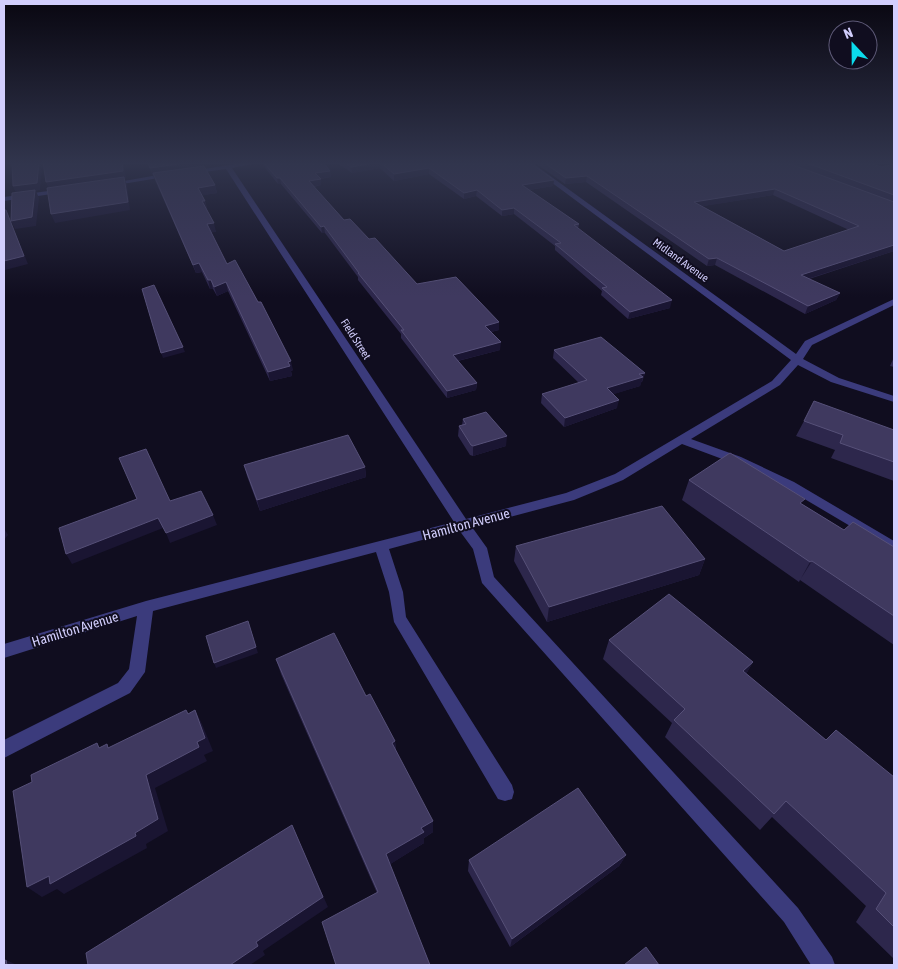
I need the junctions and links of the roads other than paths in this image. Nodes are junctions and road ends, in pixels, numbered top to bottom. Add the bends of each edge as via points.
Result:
1 (254, 207) edge
2 (589, 207) edge
3 (894, 302) edge
4 (797, 360) junction
5 (894, 399) edge
6 (681, 440) junction
7 (462, 524) junction
8 (381, 547) junction
9 (894, 547) edge
10 (146, 607) junction
11 (4, 651) edge
12 (4, 749) edge
13 (505, 792) dead end
14 (824, 965) edge

1 - 7 street, Field Street
2 - 4 street, Midland Avenue
3 - 4 street, Hamilton Avenue via 808,343
4 - 5 street via 835,380
4 - 6 street, Hamilton Avenue via 776,382
6 - 7 street, Hamilton Avenue via 602,485 569,497
6 - 9 street via 737,460 790,485
7 - 8 street, Hamilton Avenue
7 - 14 street, Field Street via 480,548 487,579 791,915
8 - 10 street, Hamilton Avenue
8 - 13 street via 396,592 400,618
10 - 11 street, Hamilton Avenue
10 - 12 street via 137,672 124,688

